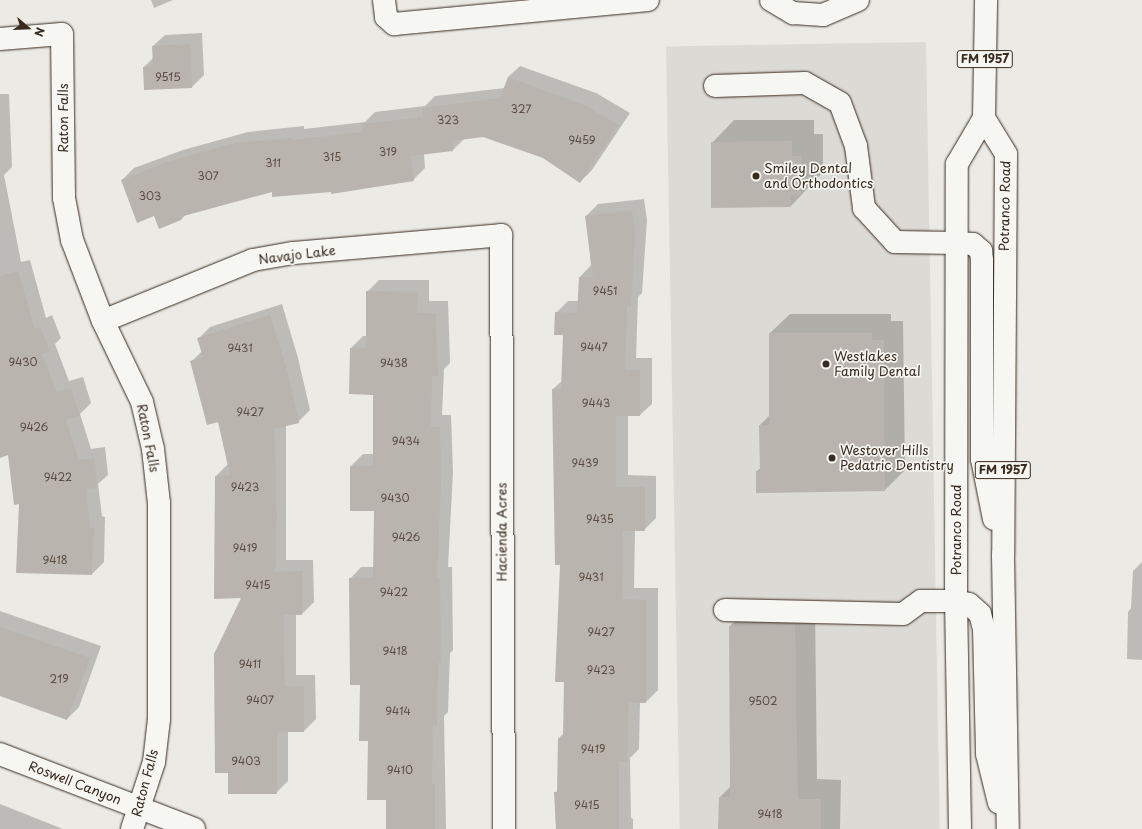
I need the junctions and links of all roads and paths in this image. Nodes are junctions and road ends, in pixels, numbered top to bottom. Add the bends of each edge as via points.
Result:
1 (384, 0) edge
2 (648, 0) edge
3 (771, 0) edge
4 (858, 0) edge
5 (986, 0) edge
6 (0, 39) edge
7 (715, 86) dead end
8 (984, 118) junction
9 (501, 235) joint
10 (956, 243) junction
11 (103, 321) junction
12 (1003, 555) junction
13 (956, 601) junction
14 (725, 610) dead end
15 (0, 754) edge
16 (140, 808) junction
17 (132, 829) edge
18 (194, 829) edge
19 (504, 829) edge
20 (960, 829) edge
21 (1008, 829) edge

1 - 2 main road via 386,17 394,24
3 - 4 main road via 793,13 823,15
5 - 8 main road, FM 1957
6 - 11 main road, Raton Falls via 62,34 64,198 81,267
7 - 10 main road via 805,83 840,103 856,146 864,208 895,242
8 - 10 main road, Potranco Road / FM 1957 via 956,164
8 - 12 main road, Potranco Road / FM 1957 via 1006,154
9 - 11 main road, Navajo Lake via 293,253 252,260
9 - 19 main road, Hacienda Acres
10 - 12 main road via 973,244 981,251 982,459
10 - 13 main road, Potranco Road / FM 1957
11 - 16 main road, Raton Falls via 142,402 153,449 159,503 159,719 154,762
12 - 21 main road, Potranco Road / FM 1957
13 - 14 main road via 921,601 903,614
13 - 20 main road, Potranco Road / FM 1957
13 - 21 main road via 969,604 980,614 984,629 987,754
15 - 16 main road, Roswell Canyon
16 - 17 main road, Raton Falls
16 - 18 main road, Roswell Canyon

